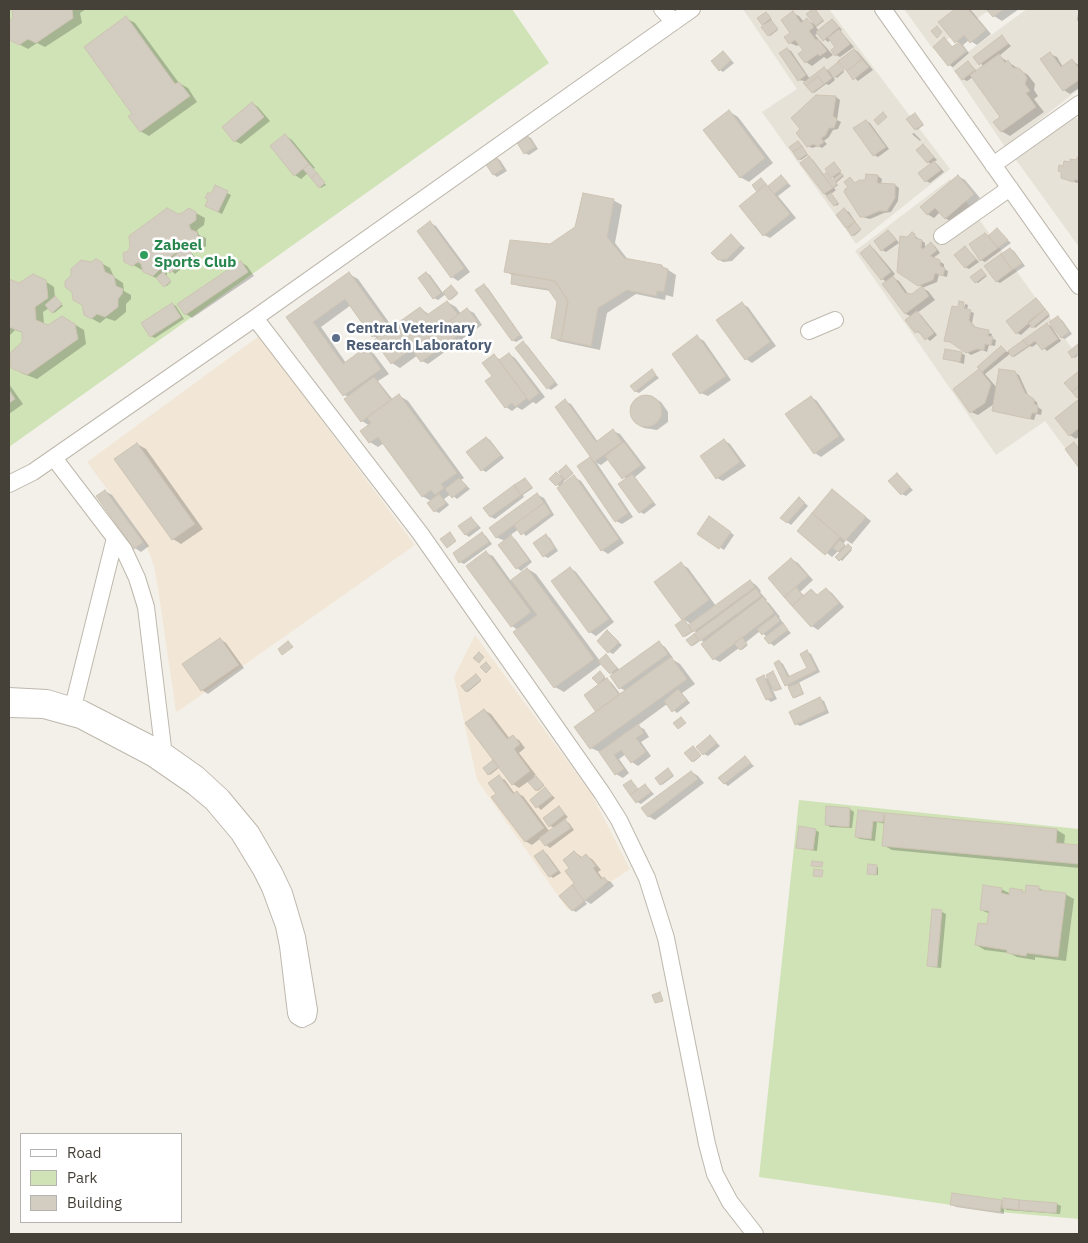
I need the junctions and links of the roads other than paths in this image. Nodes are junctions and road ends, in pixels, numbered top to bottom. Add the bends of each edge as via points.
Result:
1 (662, 9) edge
2 (692, 9) edge
3 (883, 9) edge
4 (674, 22) junction
5 (1079, 104) edge
6 (993, 164) junction
7 (1010, 188) junction
8 (942, 236) dead end
9 (1079, 286) edge
10 (255, 318) junction
11 (835, 320) dead end
12 (810, 332) dead end
13 (54, 458) junction
14 (9, 484) edge
15 (115, 538) junction
16 (9, 696) edge
17 (32, 702) junction
18 (9, 709) edge
19 (72, 711) junction
20 (164, 758) junction
21 (755, 1234) edge

1 - 4 street
2 - 4 street
3 - 6 street
4 - 10 street
5 - 6 street
6 - 7 street
7 - 8 street
7 - 9 street
10 - 13 street
10 - 21 street via 430,548 619,820 647,878 666,938 707,1144 716,1174 730,1202
11 - 12 street
13 - 14 street
13 - 15 street
15 - 19 street
15 - 20 street via 131,564 146,607
16 - 17 street
17 - 18 street
17 - 19 street via 47,698
19 - 20 street
20 - 20 street via 239,834 261,870 278,907 285,933 296,1013 299,1018 305,1018 309,1010 297,937 292,915 274,872 251,832 222,797 197,774

